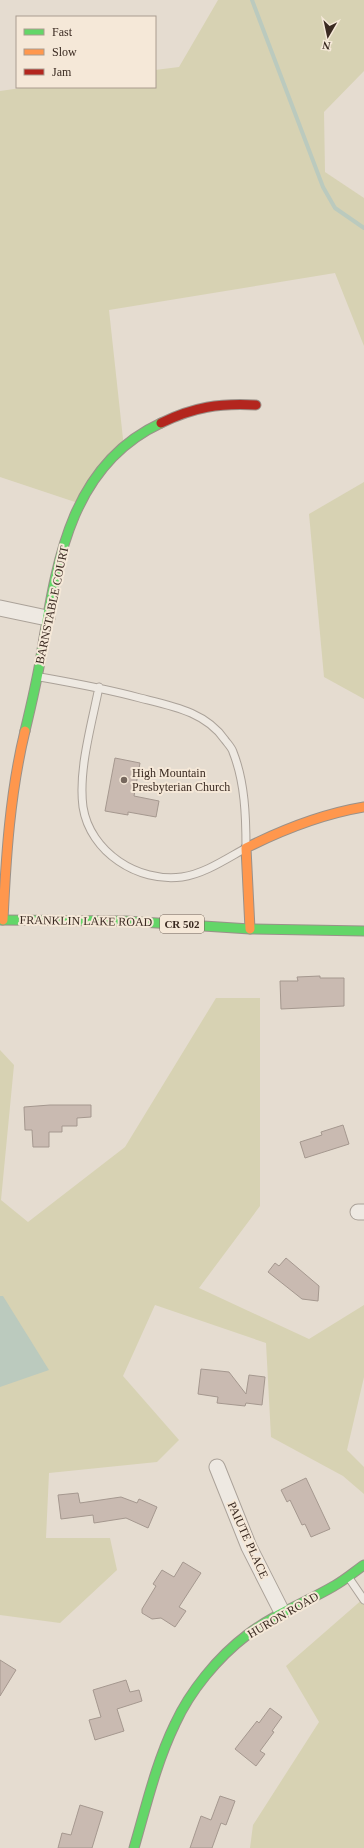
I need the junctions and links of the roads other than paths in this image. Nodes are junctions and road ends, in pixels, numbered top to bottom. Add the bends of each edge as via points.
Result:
1 (256, 405) dead end
2 (0, 608) edge
3 (47, 618) junction
4 (38, 677) junction
5 (99, 687) junction
6 (364, 807) edge
7 (246, 848) junction
8 (3, 873) edge
9 (1, 920) edge
10 (250, 929) junction
11 (364, 931) edge
12 (217, 1467) dead end
13 (364, 1565) edge
14 (347, 1576) junction
15 (364, 1600) edge
16 (282, 1612) junction
17 (134, 1848) edge

1 - 3 street, BARNSTABLE COURT via 228,403 199,407 174,416 150,428 112,458 95,478 72,519
2 - 3 street
3 - 4 street, BARNSTABLE COURT
4 - 5 lane
4 - 8 street, BARNSTABLE COURT via 16,772
5 - 7 lane via 181,708 217,729 233,751 242,788
5 - 7 lane via 83,767 83,807 91,833 103,848 124,865 143,874 164,878 183,877 200,871
6 - 7 street via 339,811 287,828
7 - 10 street
8 - 9 street, BARNSTABLE COURT
9 - 10 street, FRANKLIN LAKE ROAD / CR 502 via 126,920
10 - 11 street, FRANKLIN LAKE ROAD / CR 502
12 - 16 street, PAIUTE PLACE via 249,1547
13 - 14 street, HURON ROAD
14 - 15 lane
14 - 16 street, HURON ROAD via 335,1586
16 - 17 street, HURON ROAD via 247,1635 226,1654 192,1695 175,1723 164,1749

